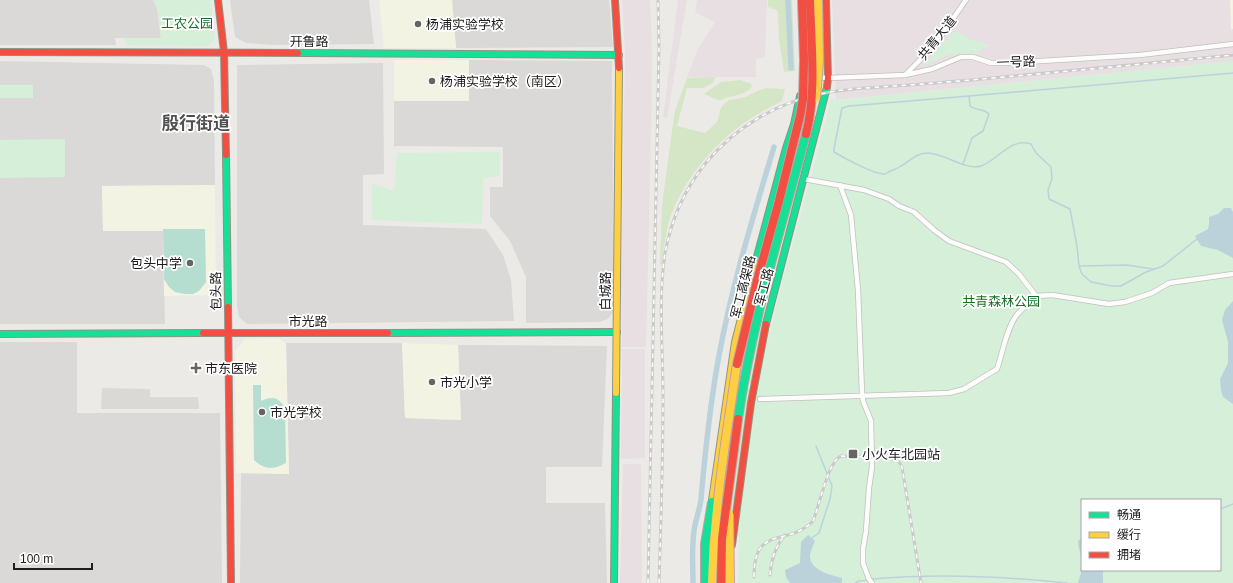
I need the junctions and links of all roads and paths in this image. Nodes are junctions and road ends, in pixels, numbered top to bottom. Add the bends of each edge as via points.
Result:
1 (218, 0) edge
2 (615, 0) edge
3 (801, 0) edge
4 (810, 0) edge
5 (818, 0) edge
6 (826, 0) edge
7 (966, 0) edge
8 (1233, 44) edge
9 (0, 52) edge
10 (224, 52) junction
11 (619, 54) junction
12 (905, 75) junction
13 (802, 76) junction
14 (828, 78) junction
15 (809, 122) junction
16 (804, 179) junction
17 (840, 185) junction
18 (1232, 275) edge
19 (1036, 296) junction
20 (228, 332) junction
21 (616, 332) junction
22 (0, 334) edge
23 (862, 396) junction
24 (760, 399) dead end
25 (722, 461) junction
26 (729, 483) junction
27 (231, 583) edge
28 (614, 583) edge
29 (706, 583) edge
30 (712, 583) edge
31 (721, 583) edge
32 (729, 583) edge
33 (872, 583) edge

1 - 10 main road, 包头路
2 - 11 main road, 白城路
3 - 13 main road, 军工路
3 - 25 main road, 军工高架路, bridge via 804,78 800,116 739,352
4 - 15 main road, 军工高架路, bridge via 812,81
5 - 15 main road, bridge via 818,86
6 - 14 main road, 军工路
7 - 12 street, 共青大道 via 933,47
8 - 12 street, 一号路 via 1140,55 991,63 973,57 961,57 932,69
9 - 10 main road, 开鲁路
10 - 11 main road, 开鲁路
10 - 20 main road, 包头路
11 - 21 main road, 白城路
12 - 14 street, 一号路
13 - 14 street, 一号路
13 - 29 main road, 军工路 via 794,124 754,263 735,342 712,498
14 - 16 main road, 军工路
15 - 26 main road, 军工高架路, bridge via 750,353
16 - 17 street
16 - 32 main road, 军工路 via 762,341 751,403
17 - 19 street via 889,198 899,206 914,212 950,241 1006,262
17 - 23 street via 852,228 858,290
18 - 19 street via 1169,283 1152,293 1125,302 1109,304 1052,295
19 - 23 street via 1017,315 1009,330 997,369 982,379 950,393
20 - 21 main road, 市光路
20 - 22 main road, 市光路
20 - 27 main road, 包头路
21 - 28 main road, 白城路
23 - 24 street
23 - 33 street via 871,421 872,467 863,563
25 - 29 main road, bridge via 705,544
25 - 30 main road, 军工高架路, bridge via 713,543
26 - 31 main road, 军工高架路, bridge via 721,551
26 - 32 main road, bridge

